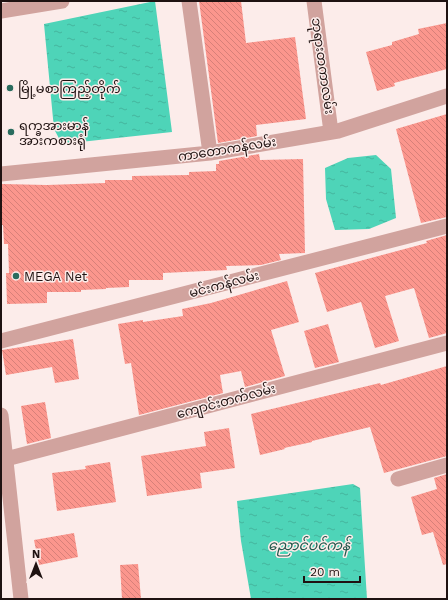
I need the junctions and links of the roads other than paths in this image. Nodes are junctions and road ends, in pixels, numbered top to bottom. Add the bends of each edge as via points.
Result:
1 (62, 1) edge
2 (189, 1) edge
3 (314, 1) edge
4 (1, 11) edge
5 (447, 96) edge
6 (331, 132) junction
7 (210, 154) junction
8 (1, 174) edge
9 (447, 226) edge
10 (1, 342) edge
11 (447, 343) edge
12 (1, 415) edge
13 (6, 459) junction
14 (447, 465) edge
15 (398, 479) dead end
16 (21, 599) edge

1 - 4 street
2 - 7 street
3 - 6 street, ဘုရားတကာလမ်း
5 - 6 street, ကာတောကန်လမ်း
6 - 7 street, ကာတောကန်လမ်း
7 - 8 street, ကာတောကန်လမ်း
9 - 10 street, မင်းကန်လမ်း
11 - 13 street, ကျောင်းတက်လမ်း
12 - 13 street
13 - 16 street
14 - 15 street

